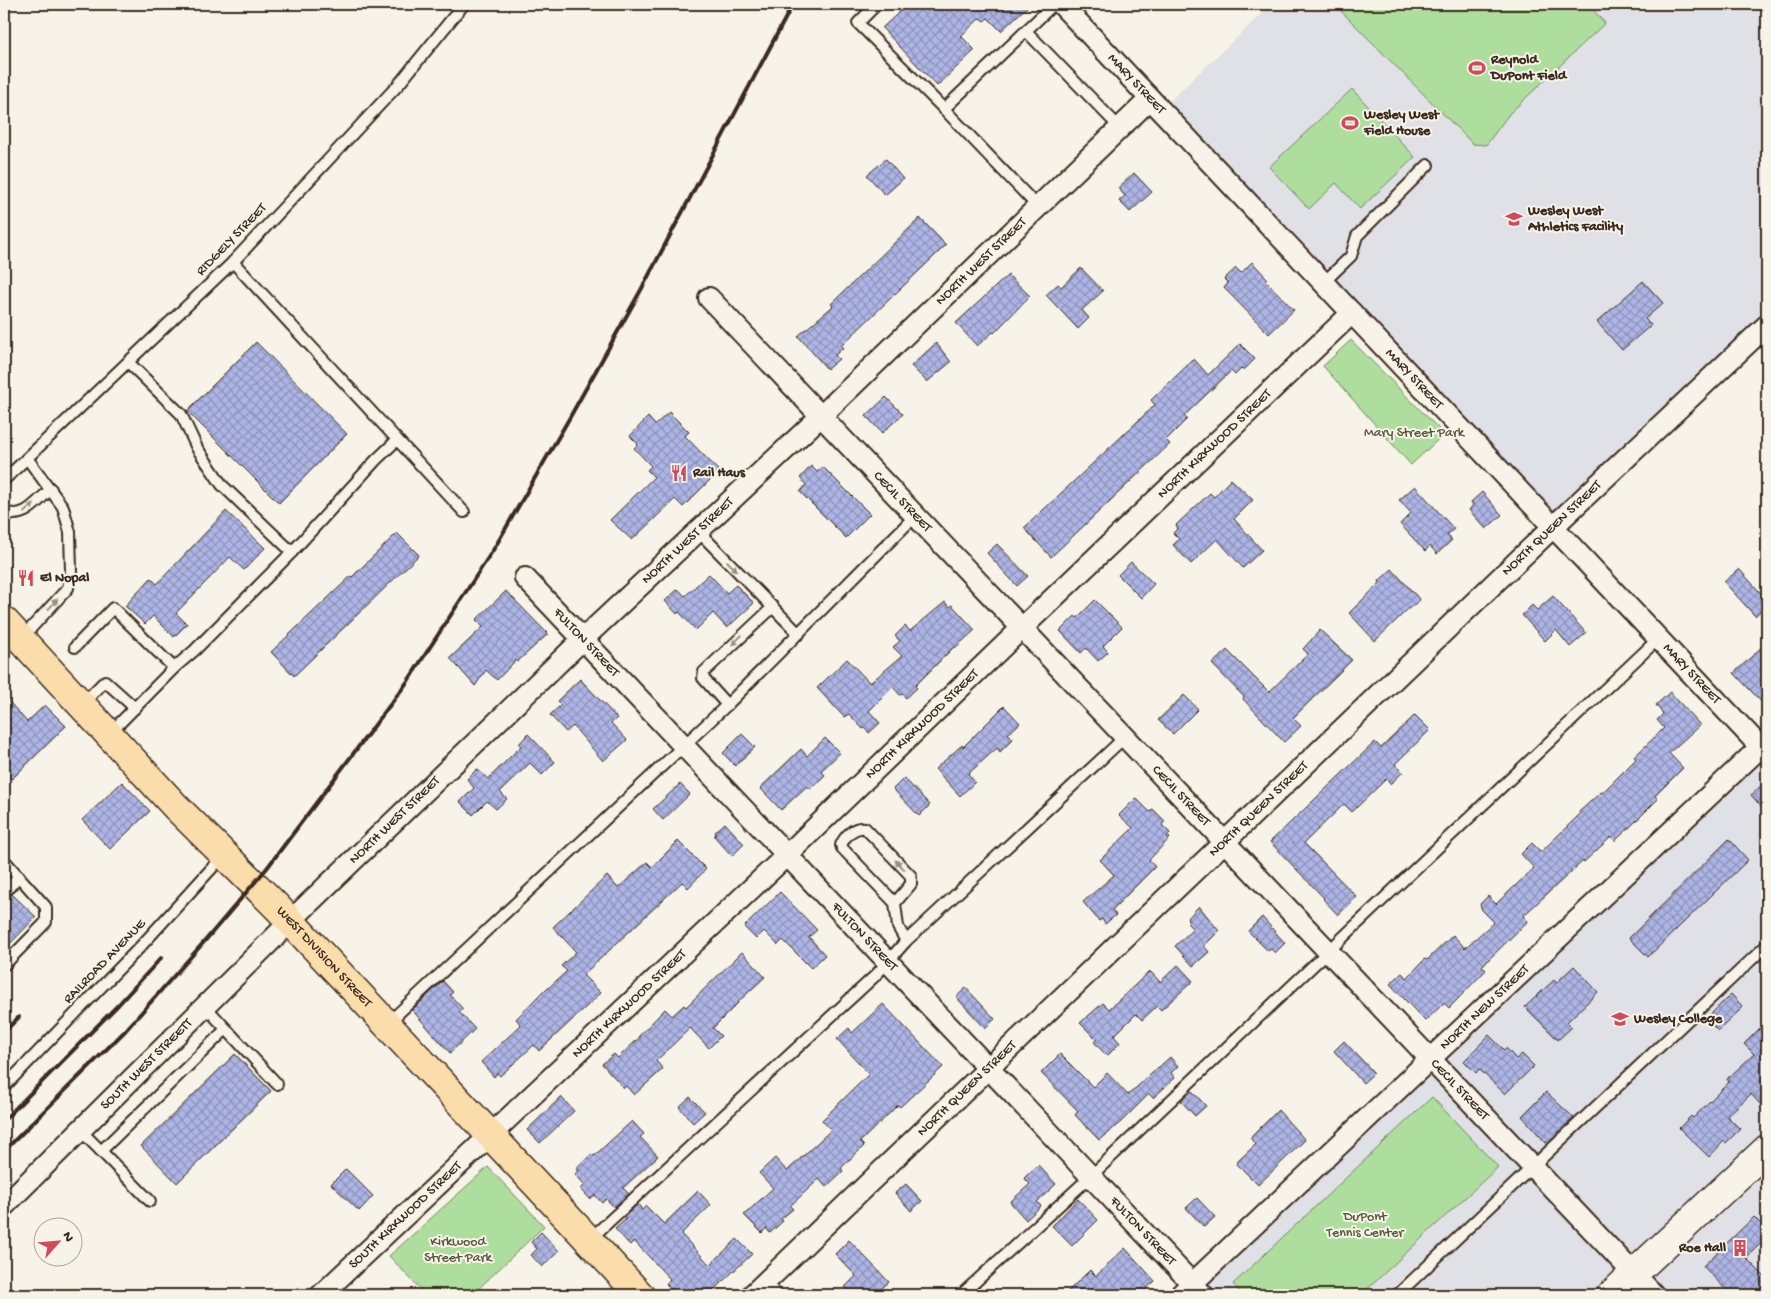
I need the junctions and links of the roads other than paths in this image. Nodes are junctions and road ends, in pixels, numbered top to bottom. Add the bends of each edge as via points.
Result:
1 (464, 4) edge
2 (877, 4) edge
3 (1054, 4) edge
4 (1061, 4) edge
5 (1026, 31) junction
6 (1150, 99) junction
7 (944, 108) junction
8 (1120, 128) junction
9 (1428, 164) dead end
10 (1038, 207) junction
11 (233, 262) junction
12 (1323, 283) junction
13 (709, 298) dead end
14 (1352, 313) junction
15 (1767, 325) edge
16 (128, 362) junction
17 (821, 416) junction
18 (397, 440) junction
19 (27, 458) junction
20 (4, 480) edge
21 (51, 489) junction
22 (4, 512) edge
23 (464, 512) dead end
24 (915, 516) junction
25 (1553, 527) junction
26 (698, 531) junction
27 (292, 552) junction
28 (525, 578) dead end
29 (772, 607) junction
30 (1022, 628) junction
31 (12, 631) edge
32 (799, 634) junction
33 (1659, 638) junction
34 (583, 639) junction
35 (75, 647) dead end
36 (174, 668) junction
37 (81, 705) junction
38 (727, 705) junction
39 (135, 708) junction
40 (108, 735) junction
41 (1125, 737) junction
42 (684, 746) junction
43 (1765, 748) edge
44 (1224, 842) junction
45 (223, 855) junction
46 (787, 855) junction
47 (4, 860) edge
48 (20, 876) junction
49 (4, 893) edge
50 (895, 903) junction
51 (290, 921) junction
52 (906, 941) junction
53 (1767, 945) edge
54 (1329, 952) junction
55 (888, 962) junction
56 (4, 965) edge
57 (204, 1006) junction
58 (387, 1024) junction
59 (226, 1029) junction
60 (1430, 1058) junction
61 (988, 1068) junction
62 (277, 1084) dead end
63 (4, 1087) edge
64 (80, 1130) junction
65 (490, 1135) junction
66 (100, 1151) junction
67 (1766, 1154) edge
68 (1533, 1167) junction
69 (1091, 1176) junction
70 (150, 1201) dead end
71 (4, 1206) edge
72 (589, 1240) junction
73 (1634, 1274) junction
74 (765, 1291) edge
75 (1192, 1291) edge
76 (321, 1295) edge
77 (640, 1295) edge
78 (962, 1295) edge
79 (1397, 1295) edge
80 (1611, 1295) edge
81 (1654, 1295) edge

1 - 11 lane, RIDGELY STREET via 399,84
2 - 7 lane via 858,23
3 - 5 lane
4 - 6 street, MARY STREET
5 - 7 lane
5 - 8 lane
6 - 8 street, NORTH WEST STREET
6 - 12 street, MARY STREET
7 - 10 lane
8 - 10 street, NORTH WEST STREET
9 - 12 lane via 1357,236 1351,256
10 - 17 street, NORTH WEST STREET
11 - 16 lane, RIDGELY STREET
11 - 18 lane
12 - 14 street, MARY STREET
13 - 17 street, CECIL STREET
14 - 25 street, MARY STREET
14 - 30 street, NORTH KIRKWOOD STREET
15 - 25 street, NORTH QUEEN STREET
16 - 19 lane, RIDGELY STREET
16 - 27 lane via 181,414 197,448 222,485
17 - 24 street, CECIL STREET
17 - 26 street, NORTH WEST STREET
18 - 23 lane
18 - 27 lane
19 - 20 lane, RIDGELY STREET
19 - 21 lane
22 -> 21 lane via 13,516 22,514
31 -> 21 lane via 68,588 70,532 63,507
24 - 30 street, CECIL STREET
24 - 32 lane
25 - 33 street, MARY STREET
25 - 44 street, NORTH QUEEN STREET
26 -> 29 lane
26 - 34 street, NORTH WEST STREET
27 - 36 lane
28 - 34 street, FULTON STREET
29 - 32 lane
29 -> 38 lane via 704,672 703,678
30 - 41 street, CECIL STREET
30 - 46 street, NORTH KIRKWOOD STREET
31 - 37 highway, WEST DIVISION STREET
32 - 38 lane
33 - 43 street, MARY STREET
33 - 54 lane
34 - 42 street, FULTON STREET
34 - 51 street, NORTH WEST STREET
35 - 36 lane via 113,608
36 - 39 lane
37 - 39 lane via 105,681
37 - 40 highway, WEST DIVISION STREET
38 - 42 lane
39 - 40 lane
40 - 45 highway, WEST DIVISION STREET
41 - 44 street, CECIL STREET
41 - 52 lane
42 - 46 street, FULTON STREET
42 - 58 lane
43 - 60 street, NORTH NEW STREET
44 - 54 street, CECIL STREET
44 - 61 street, NORTH QUEEN STREET
45 - 51 highway, WEST DIVISION STREET
45 - 63 lane, RAILROAD AVENUE
46 - 55 street, FULTON STREET
46 - 65 street, NORTH KIRKWOOD STREET
47 - 48 lane
48 - 49 lane
48 - 56 lane via 46,907 46,922
50 -> 50 lane via 911,884 911,876 865,828 854,829 842,842 842,848
50 - 52 lane via 898,927
51 - 57 street, SOUTH WEST STREETT
51 - 58 highway, WEST DIVISION STREET
52 - 55 lane
53 - 68 lane
54 - 60 street, CECIL STREET
54 - 69 lane
55 - 61 street, FULTON STREET
55 - 72 lane
57 - 59 lane
57 - 64 street, SOUTH WEST STREETT
58 - 65 highway, WEST DIVISION STREET
59 - 62 lane
59 - 66 lane
60 - 68 street, CECIL STREET
60 - 75 street, NORTH NEW STREET
61 - 69 street, FULTON STREET
61 - 74 street, NORTH QUEEN STREET
64 - 66 lane
64 - 71 street, SOUTH WEST STREETT
65 - 72 highway, WEST DIVISION STREET
65 - 76 street, SOUTH KIRKWOOD STREET
66 - 70 lane
67 - 73 main road
68 - 73 street, CECIL STREET
68 - 79 lane
69 - 75 street, FULTON STREET
69 - 78 lane
72 - 77 highway, WEST DIVISION STREET
73 - 80 main road
73 - 81 street, CECIL STREET

